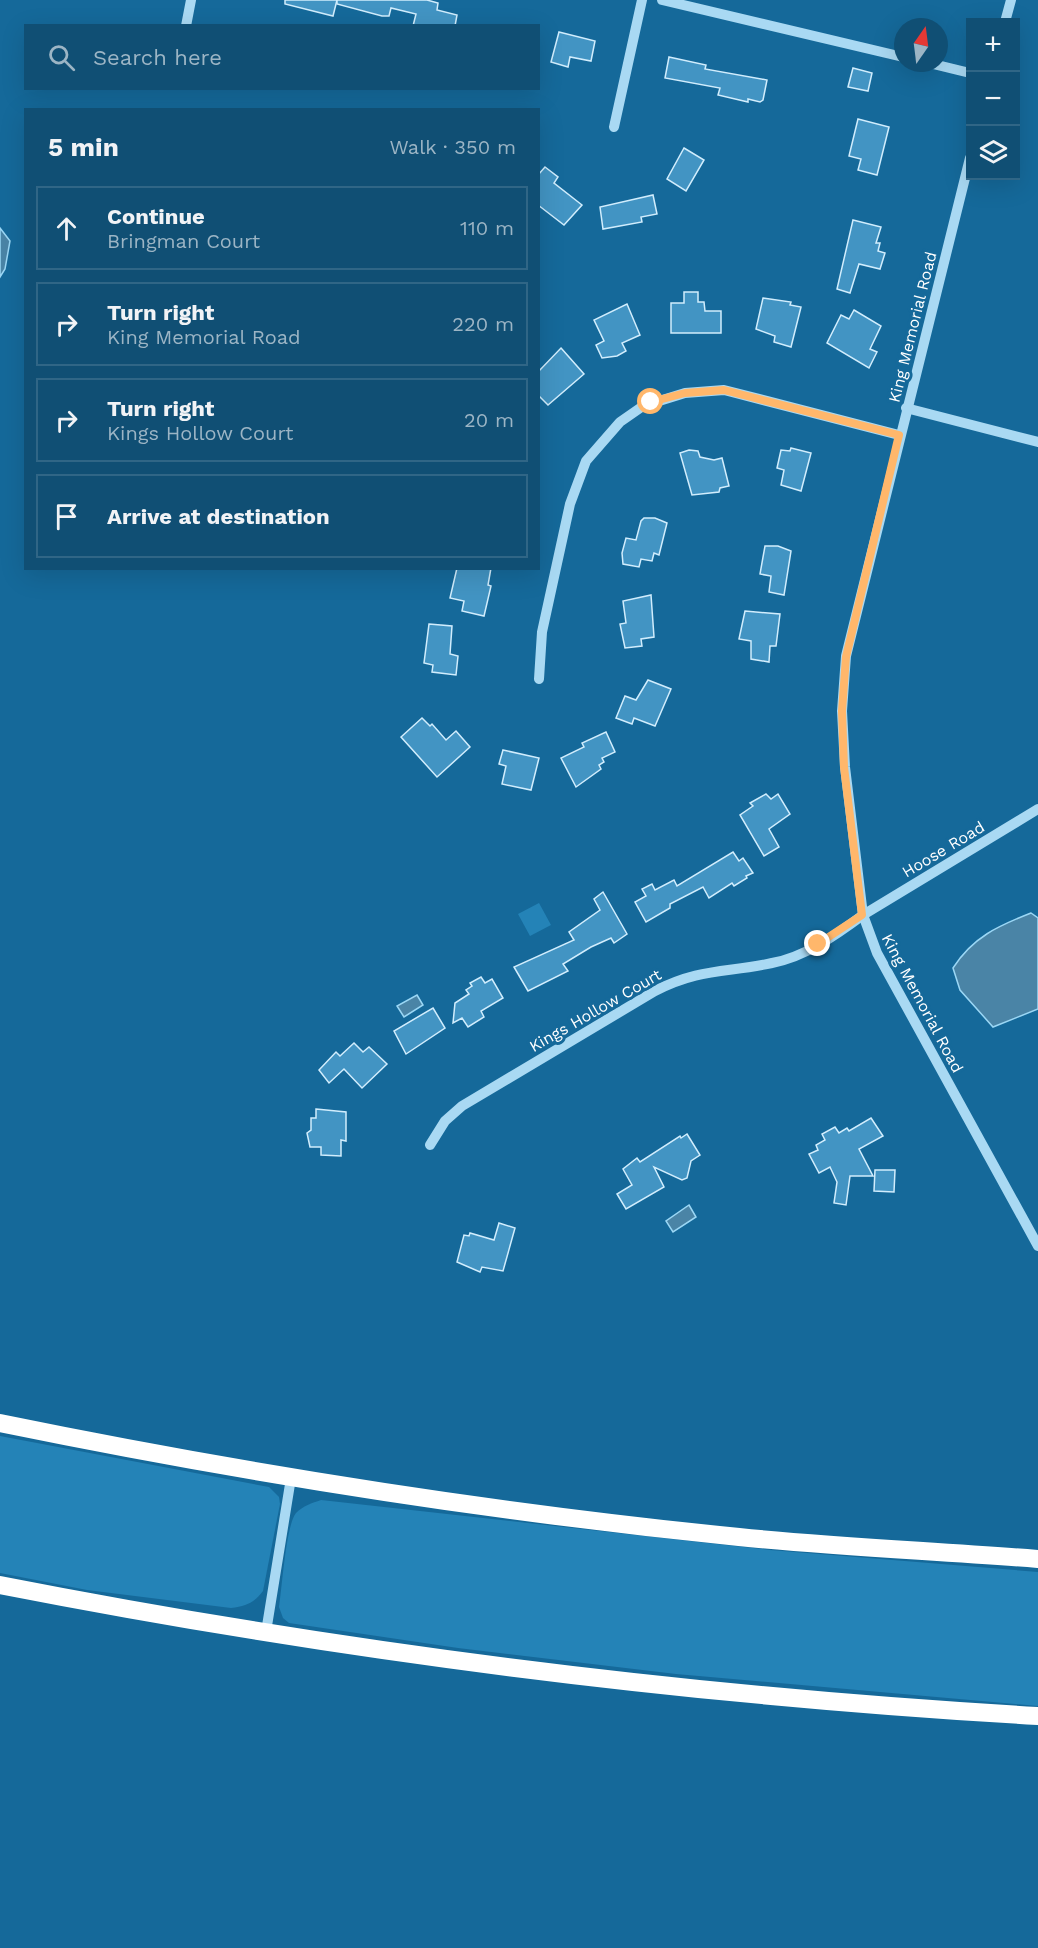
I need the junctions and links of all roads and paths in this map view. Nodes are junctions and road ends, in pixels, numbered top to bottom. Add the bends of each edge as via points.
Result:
1 (191, 0) edge
2 (642, 0) edge
3 (662, 0) edge
4 (1011, 0) edge
5 (1006, 18) edge
6 (186, 24) edge
7 (894, 55) edge
8 (948, 68) edge
9 (966, 72) edge
10 (614, 128) dead end
11 (966, 174) edge
12 (906, 408) junction
13 (899, 435) junction
14 (1038, 442) edge
15 (539, 679) dead end
16 (1038, 809) edge
17 (862, 915) junction
18 (430, 1145) dead end
19 (1038, 1246) edge
20 (0, 1423) edge
21 (291, 1479) junction
22 (1038, 1558) edge
23 (0, 1585) edge
24 (266, 1632) junction
25 (1038, 1716) edge

1 - 6 street
2 - 10 street
3 - 7 street
4 - 5 street
8 - 9 street
11 - 12 street, King Memorial Road
12 - 13 street, King Memorial Road
12 - 14 street
13 - 15 street via 724,390 685,393 643,406 620,422 586,461 570,504 542,632
13 - 17 street, King Memorial Road via 846,657 842,711 844,767
16 - 17 street, Hoose Road
17 - 18 street, Kings Hollow Court via 798,955 773,963 709,971 655,991 462,1106 445,1120
17 - 19 street, King Memorial Road via 877,953
20 - 21 highway
21 - 22 highway via 740,1537
21 - 24 street
23 - 24 highway
24 - 25 highway via 447,1659 725,1692

